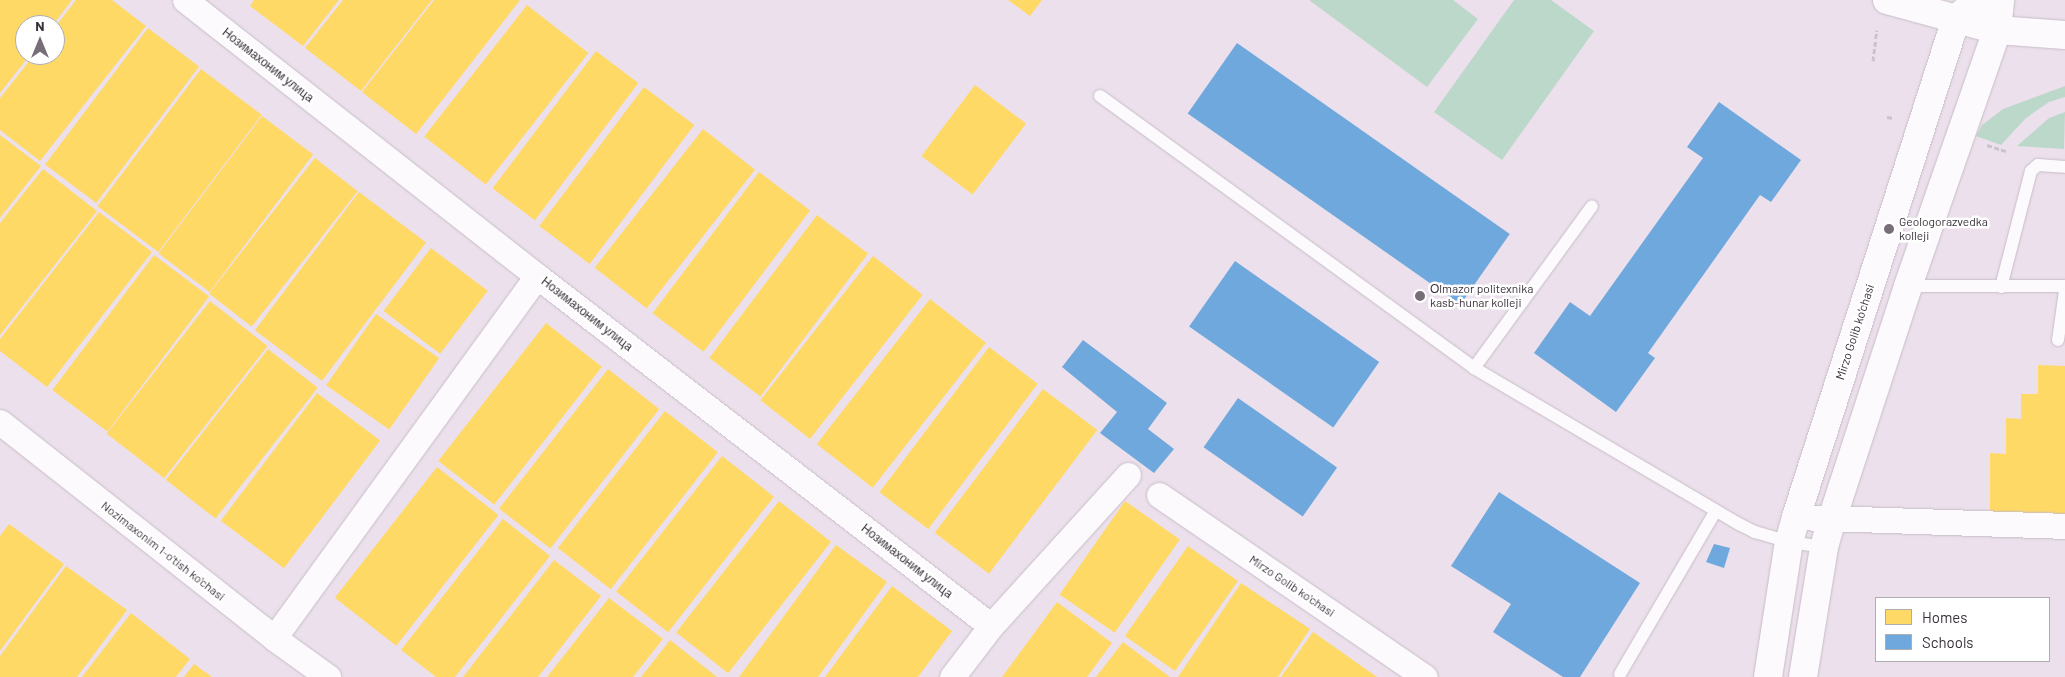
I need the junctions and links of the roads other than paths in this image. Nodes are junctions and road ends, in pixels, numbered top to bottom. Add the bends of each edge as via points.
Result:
1 (184, 0) edge
2 (1887, 0) edge
3 (1978, 0) edge
4 (2000, 0) edge
5 (1956, 19) junction
6 (1997, 30) junction
7 (2065, 35) edge
8 (1100, 96) dead end
9 (2065, 167) edge
10 (1592, 206) dead end
11 (537, 276) junction
12 (1908, 286) junction
13 (2065, 286) edge
14 (2001, 287) junction
15 (2065, 291) edge
16 (2058, 340) dead end
17 (1474, 368) junction
18 (0, 422) edge
19 (1128, 476) dead end
20 (1159, 495) dead end
21 (1715, 512) junction
22 (1832, 519) junction
23 (2065, 526) edge
24 (1792, 530) junction
25 (1824, 547) junction
26 (991, 626) junction
27 (274, 638) junction
28 (297, 667) edge
29 (1620, 674) dead end
30 (328, 677) edge
31 (952, 677) edge
32 (1425, 677) edge
33 (1768, 677) edge
34 (1802, 677) edge

1 - 11 street, Нозимахоним улица
2 - 5 main road
3 - 5 main road
4 - 6 main road
5 - 6 main road
5 - 24 main road, Mirzo Golib ko'chasi
6 - 7 main road
6 - 12 main road
8 - 17 lane
9 - 14 lane via 2038,165 2031,171
10 - 17 lane
11 - 26 street, Нозимахоним улица
11 - 27 street
12 - 14 lane
12 - 22 main road
13 - 14 lane
15 - 16 lane
17 - 21 lane
18 - 27 street, Nozimaxonim 1-o'tish ko'chasi
19 - 26 street
20 - 32 street, Mirzo Golib ko'chasi
21 - 24 lane via 1755,532
21 - 29 lane
22 - 23 street
22 - 24 street
22 - 25 main road
24 - 25 lane
24 - 33 main road, Mirzo Golib ko'chasi
25 - 34 main road
26 - 31 street
27 - 28 street, Nozimaxonim 1-o'tish ko'chasi
28 - 30 street, Nozimaxonim 1-o'tish ko'chasi

